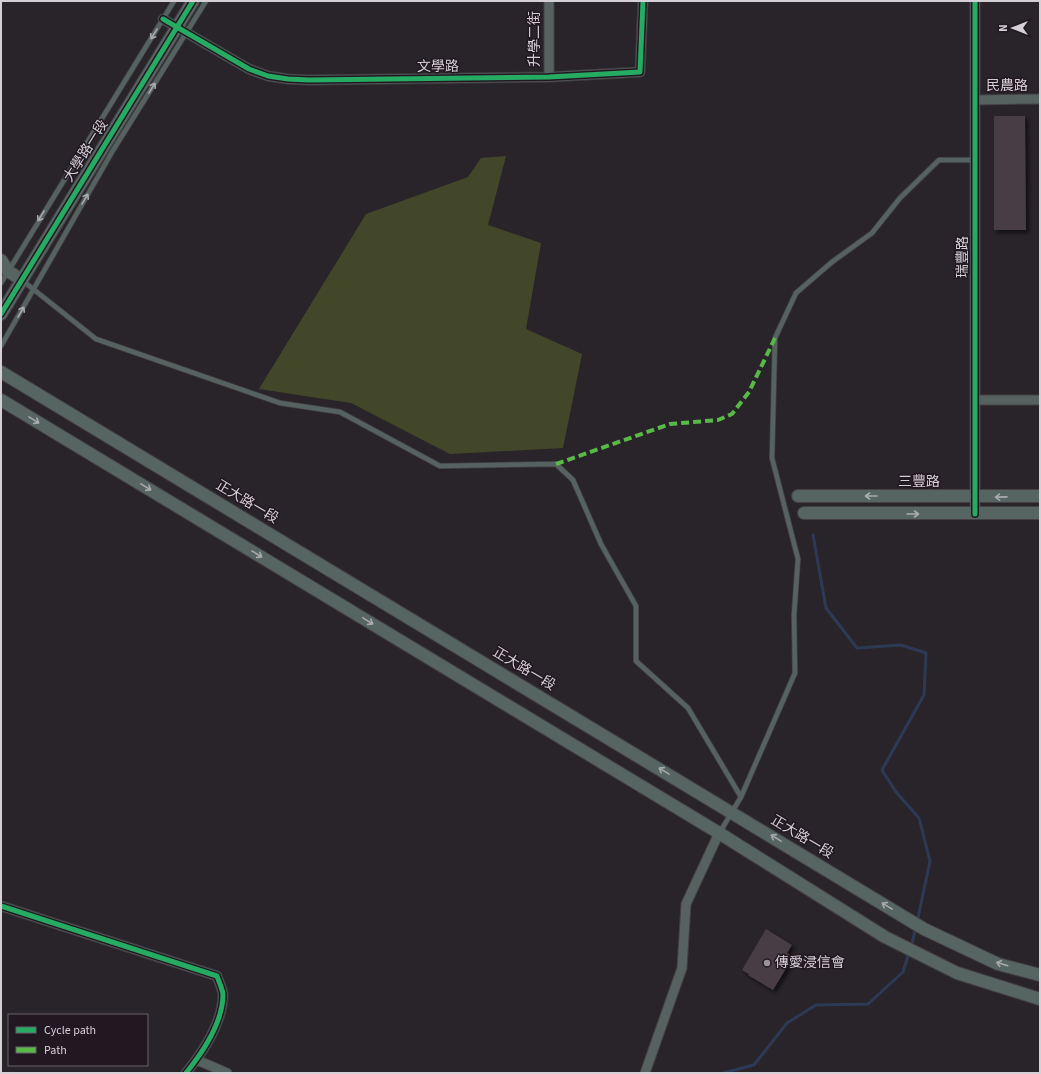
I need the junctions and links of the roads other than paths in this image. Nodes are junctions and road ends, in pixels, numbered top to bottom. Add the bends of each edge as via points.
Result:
1 (174, 1) edge
2 (193, 1) edge
3 (206, 1) edge
4 (549, 1) edge
5 (643, 1) edge
6 (975, 1) edge
7 (163, 19) junction
8 (182, 31) junction
9 (549, 77) junction
10 (975, 100) junction
11 (1040, 100) edge
12 (975, 160) junction
13 (1, 260) edge
14 (8, 271) junction
15 (22, 280) junction
16 (1, 283) edge
17 (32, 289) junction
18 (1, 314) edge
19 (1, 346) edge
20 (1, 372) edge
21 (1, 400) edge
22 (975, 400) junction
23 (1040, 400) edge
24 (798, 496) dead end
25 (1040, 496) edge
26 (975, 497) junction
27 (804, 513) dead end
28 (1040, 513) edge
29 (975, 514) junction
30 (741, 797) junction
31 (732, 812) junction
32 (718, 834) junction
33 (1, 906) edge
34 (1040, 975) edge
35 (1040, 999) edge
36 (197, 1060) junction
37 (186, 1073) edge
38 (228, 1073) edge
39 (645, 1073) edge

1 - 7 lane, 大學路一段
2 - 8 main road, 大學路一段
3 - 8 lane, 大學路一段
4 - 9 street, 升學二街
5 - 9 street, 文學路 via 640,72
6 - 10 street, 瑞豐路
7 - 8 street, 文學路
7 -> 14 lane, 大學路一段
8 - 9 street, 文學路 via 250,69 281,78 309,80
8 - 15 main road, 大學路一段
17 -> 8 lane, 大學路一段
10 - 11 street, 民農路
10 - 12 street, 瑞豐路
12 - 22 street, 瑞豐路
12 - 30 lane via 939,160 900,198 872,233 832,262 796,293 775,338 772,458 798,559 794,615 795,673
13 - 14 main road
14 - 15 main road
14 - 16 lane, 大學路一段
15 - 17 lane
15 - 18 main road, 大學路一段
19 -> 17 lane, 大學路一段
17 - 30 lane via 96,339 280,403 340,412 440,466 556,464 573,480 601,544 636,606 636,661 688,708
31 -> 20 main road, 正大路一段
21 -> 32 main road
22 - 23 street
22 - 26 street, 瑞豐路
26 -> 24 main road, 三豐路
25 -> 26 main road, 三豐路
26 - 29 street, 瑞豐路
27 -> 29 main road
28 - 29 main road
30 - 31 lane
31 - 32 lane
34 -> 31 main road, 正大路一段 via 998,964 924,929
32 - 35 main road via 885,937 957,973
32 - 39 street via 686,904 682,968
33 - 36 street via 217,976 223,993 221,1015
36 - 37 street
36 - 38 street

